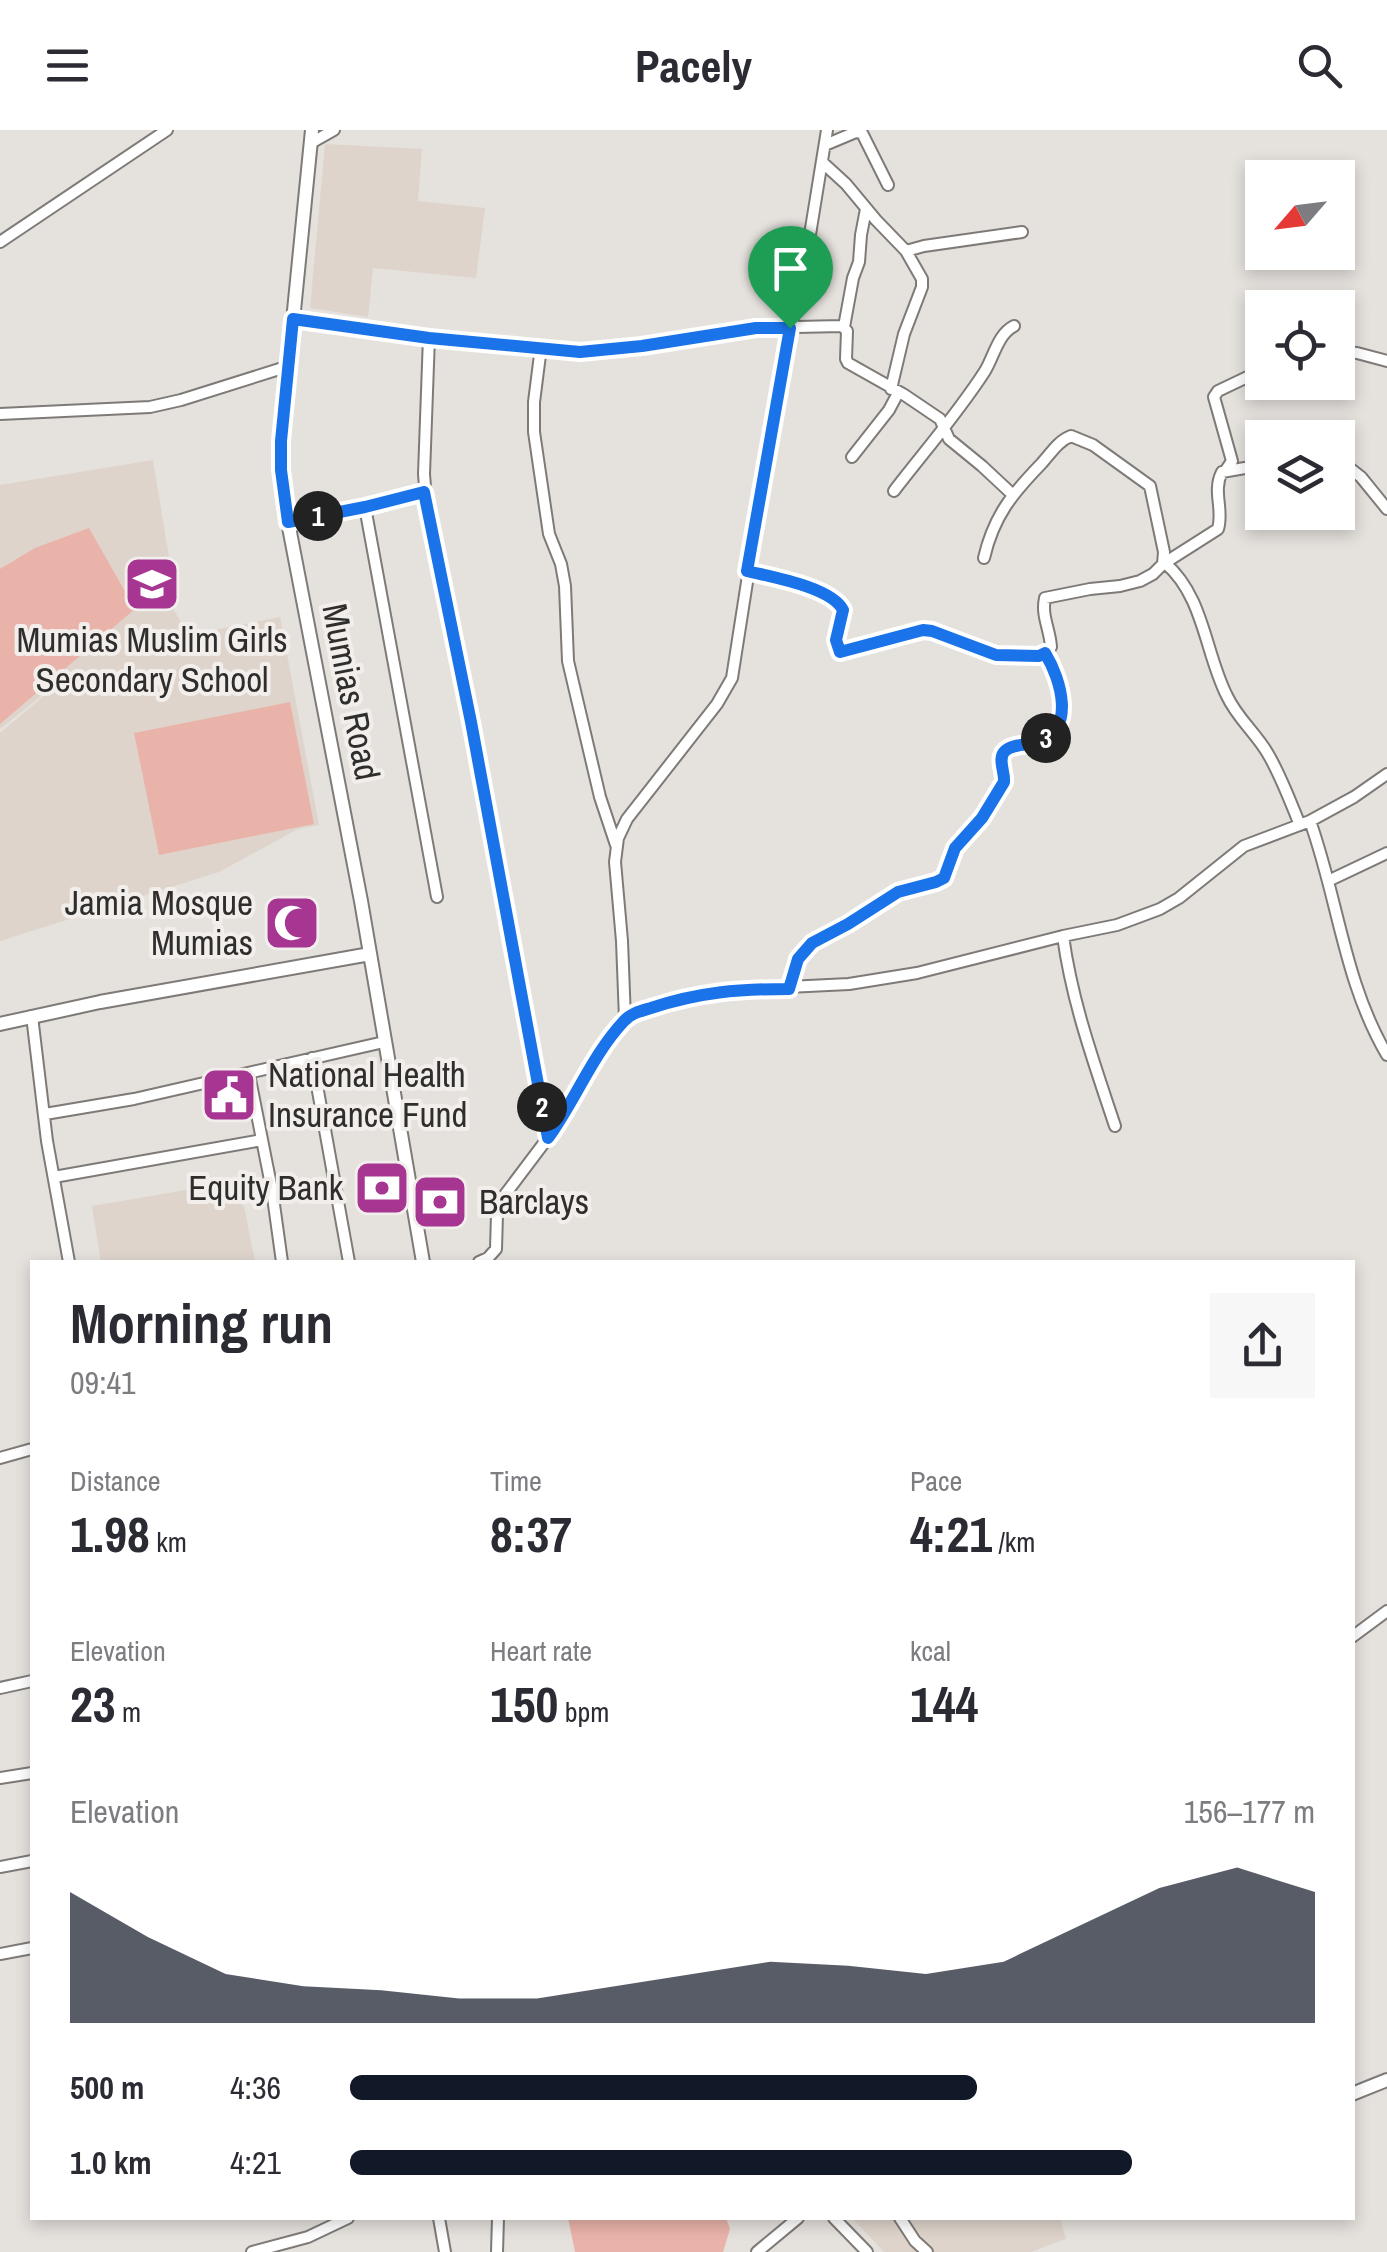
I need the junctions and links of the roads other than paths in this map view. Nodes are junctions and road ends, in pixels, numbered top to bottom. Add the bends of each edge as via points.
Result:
1 (167, 130) edge
2 (334, 130) edge
3 (827, 130) edge
4 (312, 136) edge
5 (825, 146) junction
6 (822, 162) junction
7 (888, 185) dead end
8 (866, 209) junction
9 (1022, 232) dead end
10 (0, 242) edge
11 (906, 251) junction
12 (293, 319) junction
13 (1014, 326) dead end
14 (844, 327) junction
15 (790, 328) junction
16 (429, 338) junction
17 (540, 347) junction
18 (1355, 352) edge
19 (1387, 361) edge
20 (289, 366) junction
21 (1245, 378) edge
22 (894, 391) junction
23 (0, 414) edge
24 (942, 428) junction
25 (852, 458) dead end
26 (1245, 467) edge
27 (1226, 470) junction
28 (1355, 472) edge
29 (894, 491) dead end
30 (424, 492) junction
31 (1012, 494) junction
32 (365, 507) junction
33 (1387, 509) edge
34 (288, 522) junction
35 (984, 558) dead end
36 (1164, 564) junction
37 (747, 571) junction
38 (1045, 653) junction
39 (1387, 774) edge
40 (1304, 823) junction
41 (616, 846) junction
42 (1387, 852) edge
43 (1328, 881) junction
44 (437, 896) dead end
45 (1064, 936) junction
46 (370, 954) junction
47 (789, 989) junction
48 (32, 1016) junction
49 (625, 1019) junction
50 (0, 1024) edge
51 (384, 1042) junction
52 (1387, 1054) edge
53 (312, 1058) junction
54 (249, 1074) junction
55 (45, 1114) junction
56 (1115, 1126) dead end
57 (548, 1138) junction
58 (262, 1140) junction
59 (54, 1177) junction
60 (69, 1260) edge
61 (282, 1260) edge
62 (349, 1260) edge
63 (422, 1260) edge
64 (483, 1260) edge
65 (30, 1450) edge
66 (0, 1458) edge
67 (1387, 1611) edge
68 (1355, 1635) edge
69 (30, 1681) edge
70 (0, 1688) edge
71 (30, 1773) edge
72 (0, 1778) edge
73 (30, 1861) edge
74 (0, 1867) edge
75 (30, 1948) edge
76 (0, 1954) edge
77 (1387, 2080) edge
78 (1355, 2093) edge
79 (344, 2220) edge
80 (440, 2220) edge
81 (498, 2220) edge
82 (796, 2220) edge
83 (836, 2220) edge
84 (901, 2220) edge
85 (252, 2252) edge
86 (444, 2252) edge
87 (496, 2252) edge
88 (757, 2252) edge
89 (867, 2252) edge
90 (927, 2252) edge

1 - 10 street
2 - 4 street
3 - 5 street
4 - 12 street, Mumias Road
5 - 6 street
5 - 7 street via 862,134
6 - 8 street
6 - 15 street
8 - 11 street
8 - 14 street
9 - 11 street
11 - 22 street via 923,282
12 - 16 street
12 - 20 street, Mumias Road
13 - 24 street
14 - 15 street
14 - 22 street via 847,362
15 - 17 street via 607,350
15 - 37 street
16 - 17 street
16 - 30 street
17 - 41 street via 534,432 549,534 565,586 568,661
18 - 19 street
20 - 23 street via 150,407
20 - 34 street, Mumias Road via 281,456
21 - 27 street via 1214,397 1232,460
22 - 24 street via 940,419
22 - 25 street via 889,410
24 - 29 street
24 - 31 street
26 - 27 street
27 - 36 street via 1218,482 1219,526
28 - 33 street
30 - 32 street
30 - 57 street
31 - 35 street
31 - 36 street via 1066,438 1086,441 1148,484
32 - 34 street
32 - 44 street
34 - 46 street, Mumias Road
36 - 38 street via 1130,584 1045,598
36 - 40 street via 1182,582 1205,628 1224,692 1266,751
37 - 38 street via 839,602 840,652 923,630 996,655
37 - 41 street via 730,683 626,819
38 - 47 street via 1062,704 1056,732 1003,753 1004,782 955,848 944,878 898,892 812,943 798,959
39 - 40 street
40 - 43 street
40 - 45 street via 1244,846 1160,909
41 - 49 street
42 - 43 street
43 - 52 street via 1346,959
45 - 47 street via 917,973
45 - 56 street via 1076,1007
46 - 48 street
46 - 51 street, Mumias Road
47 - 49 street via 726,990
48 - 50 street
48 - 55 street
49 - 57 street
51 - 53 street
51 - 63 street, Mumias Road
53 - 54 street
53 - 62 street
54 - 55 street
54 - 58 street
55 - 59 street
57 - 64 street via 504,1196 496,1249
58 - 59 street
58 - 61 street
59 - 60 street
65 - 66 street
67 - 68 street
69 - 70 street
71 - 72 street
73 - 74 street
75 - 76 street
77 - 78 street
79 - 85 street
80 - 86 street
81 - 87 street
82 - 88 street
83 - 89 street
84 - 90 street

